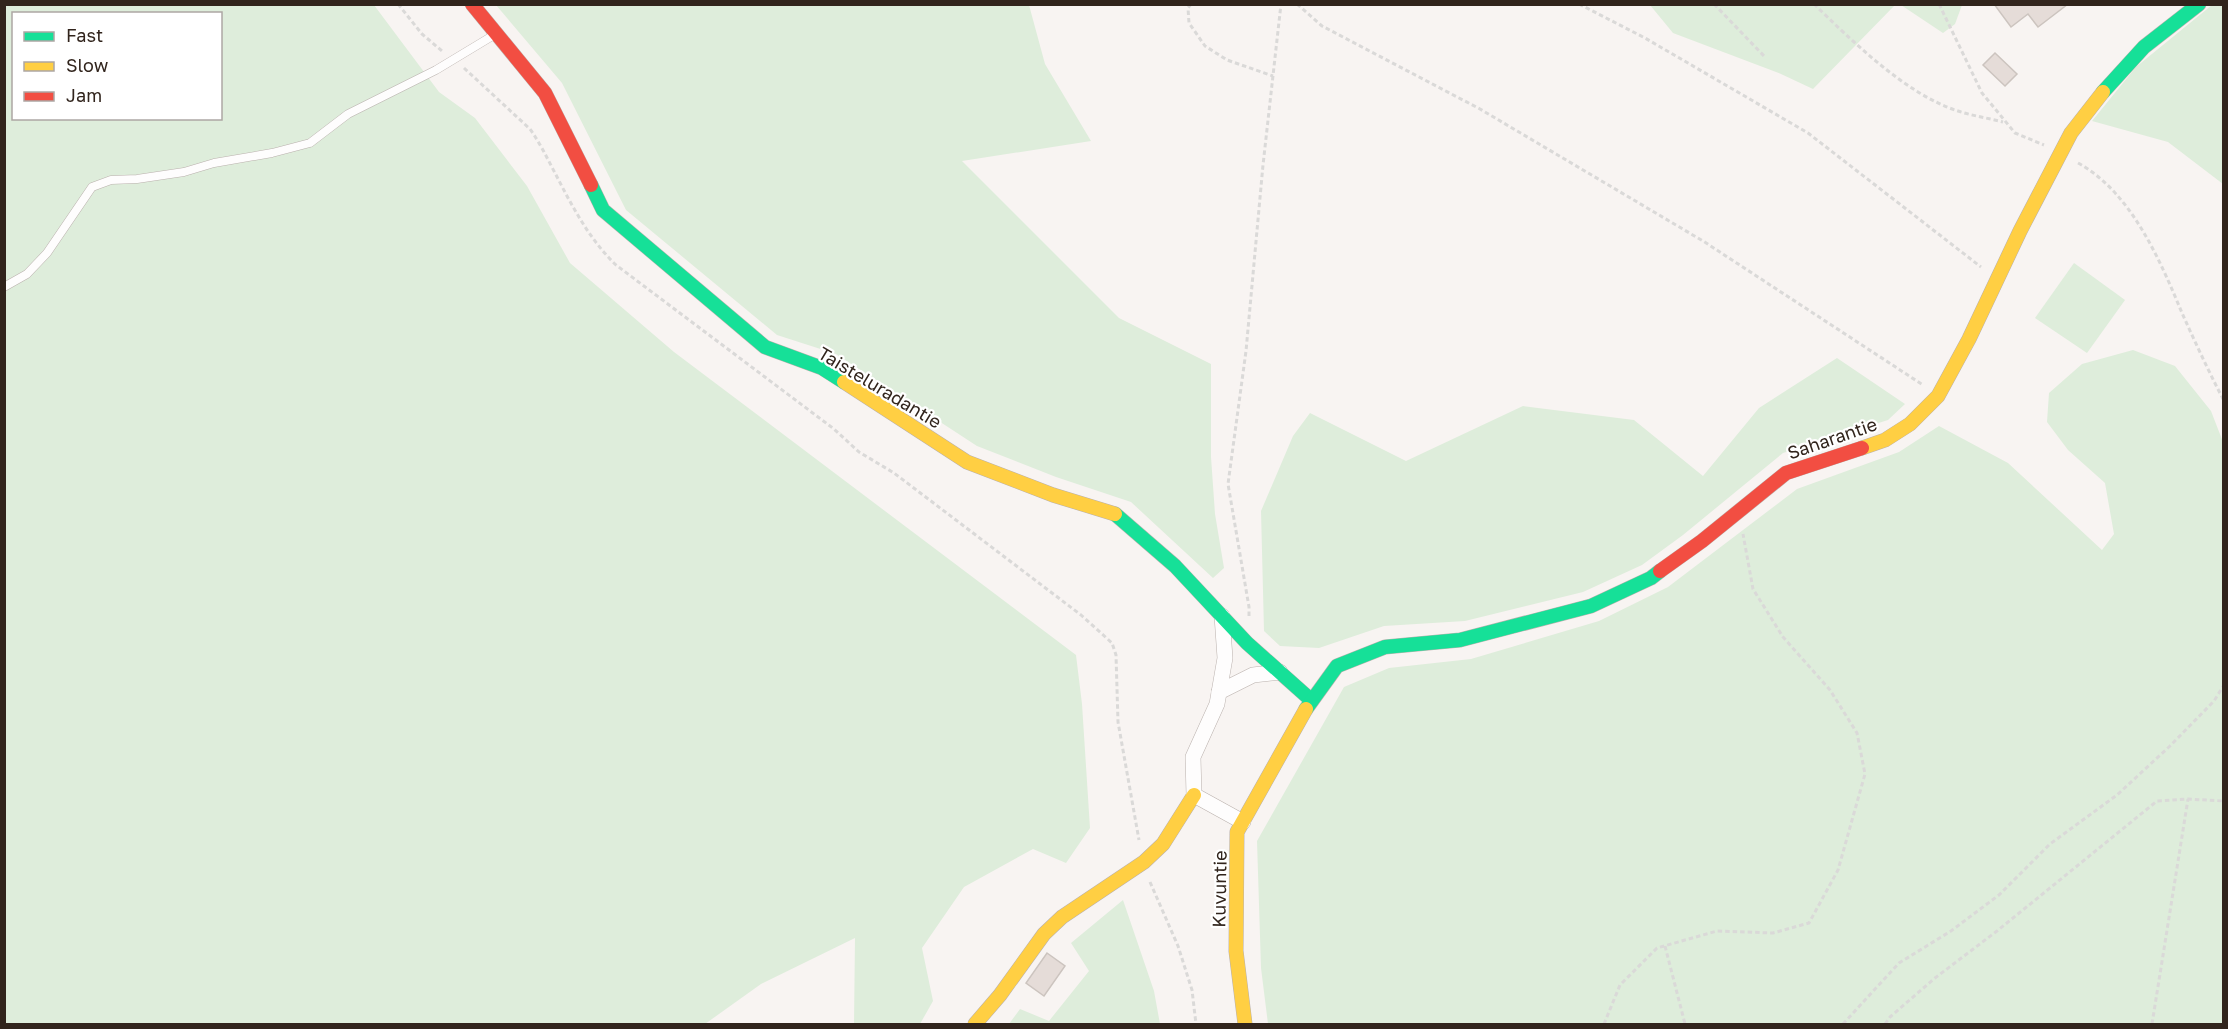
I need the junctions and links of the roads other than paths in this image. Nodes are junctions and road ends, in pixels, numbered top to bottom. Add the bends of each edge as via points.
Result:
1 (472, 4) edge
2 (2199, 4) edge
3 (495, 34) junction
4 (4, 287) edge
5 (1222, 616) junction
6 (1280, 672) junction
7 (1219, 692) junction
8 (1311, 700) junction
9 (1194, 795) junction
10 (1243, 822) junction
11 (975, 1024) edge
12 (1245, 1024) edge

1 - 3 street, Taisteluradantie
2 - 8 street, Saharantie via 2144,47 2095,100 2071,133 1938,396 1910,424 1885,440 1786,473 1651,578 1591,606 1460,640 1385,647 1337,666
3 - 4 lane via 348,114 310,143 184,172 111,180 92,187 47,252 27,274
3 - 5 street, Taisteluradantie via 545,93 603,210 765,347 822,369 967,462 1117,515 1175,566
5 - 6 street, Taisteluradantie
5 - 7 street via 1225,658
6 - 7 street via 1253,675
6 - 8 street, Taisteluradantie
7 - 9 street via 1193,757
8 - 10 street, Kuvuntie
9 - 10 street
9 - 11 street via 1163,844 1144,862 1062,917 1044,934
10 - 12 street, Kuvuntie via 1237,832 1236,951

